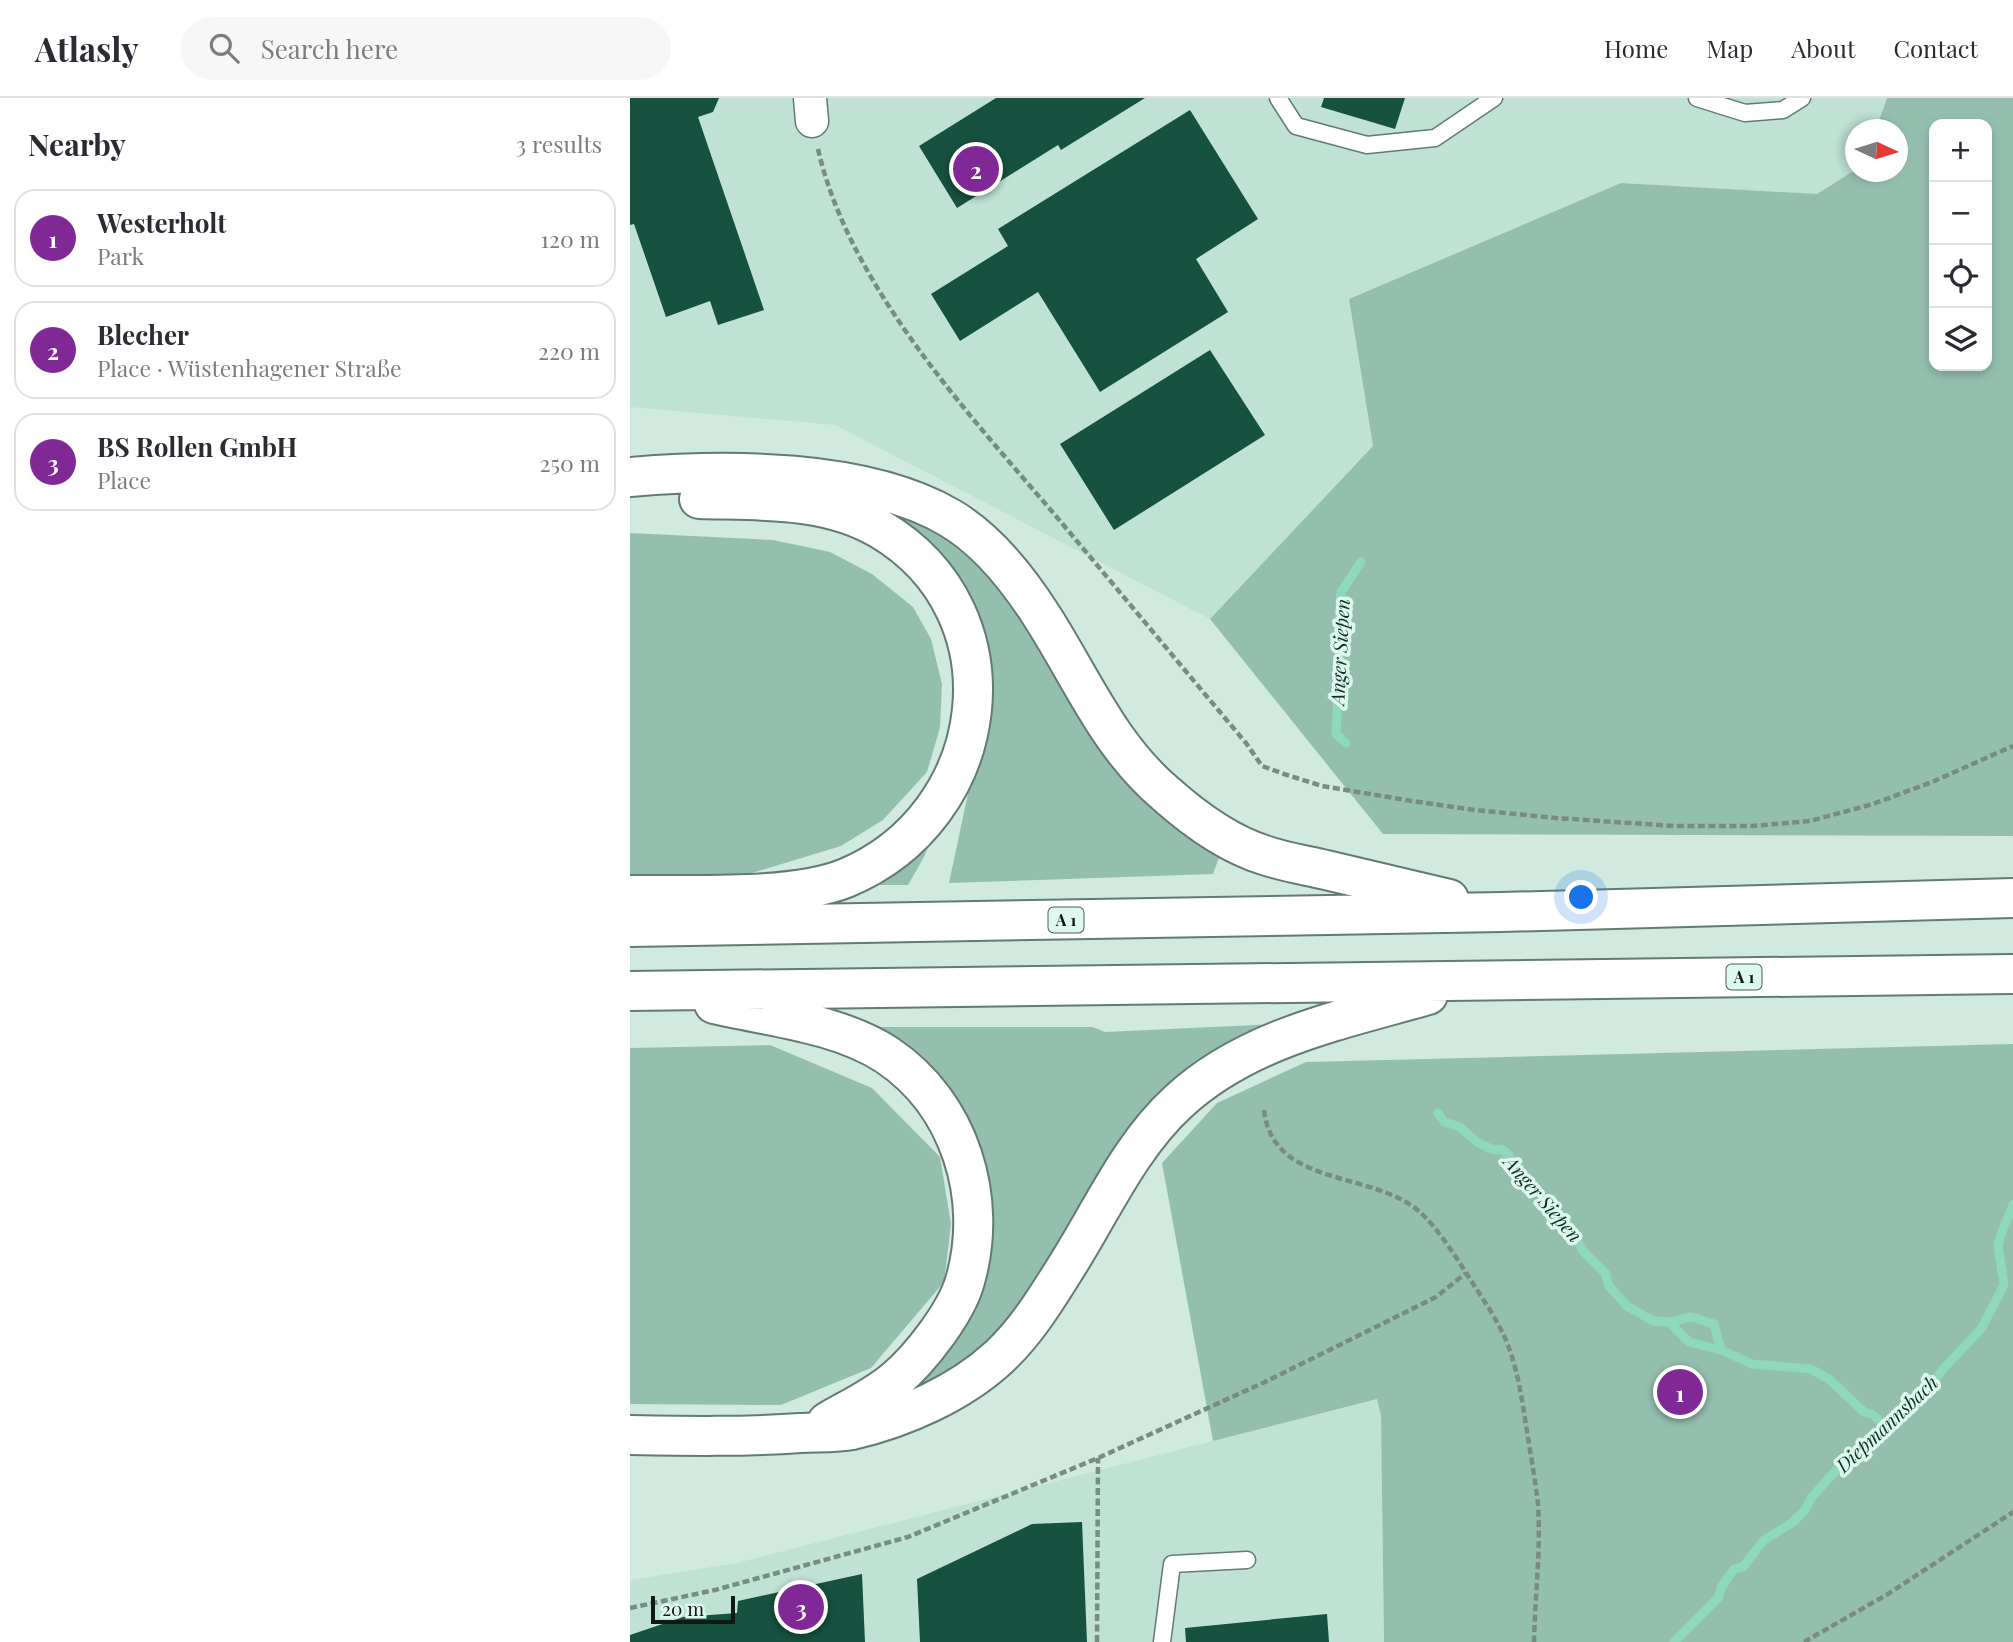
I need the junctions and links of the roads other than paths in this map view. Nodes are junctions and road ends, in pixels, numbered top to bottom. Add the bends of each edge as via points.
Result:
1 (1278, 98) edge
2 (1494, 98) edge
3 (1697, 98) edge
4 (1802, 98) edge
5 (630, 477) edge
6 (630, 498) edge
7 (630, 895) edge
8 (2013, 898) edge
9 (1502, 912) junction
10 (630, 927) edge
11 (2013, 974) edge
12 (1474, 981) junction
13 (640, 991) edge
14 (806, 1433) junction
15 (630, 1435) edge
16 (1247, 1560) dead end
17 (1162, 1642) edge

1 - 2 lane via 1296,126 1367,145 1435,138
3 - 4 lane via 1745,113 1783,110
5 - 9 highway via 757,474 866,487 924,504 953,519 1007,568 1043,618 1117,742 1150,780 1198,819 1263,855
6 - 7 highway via 816,505 879,529 913,554 945,592 968,650 972,681 966,749 948,791 904,843 880,860 844,878 773,892
8 - 9 highway, A 1
9 - 10 highway, A 1
11 - 12 highway, A 1
12 - 13 highway, A 1
12 - 14 highway via 1286,1037 1247,1053 1208,1077 1176,1103 1146,1139 1049,1294 998,1358 938,1399 901,1414 849,1430
13 - 14 highway via 840,1032 872,1047 903,1068 932,1097 965,1157 973,1241 964,1284 940,1328 895,1381
14 - 15 highway
16 - 17 lane via 1172,1564

